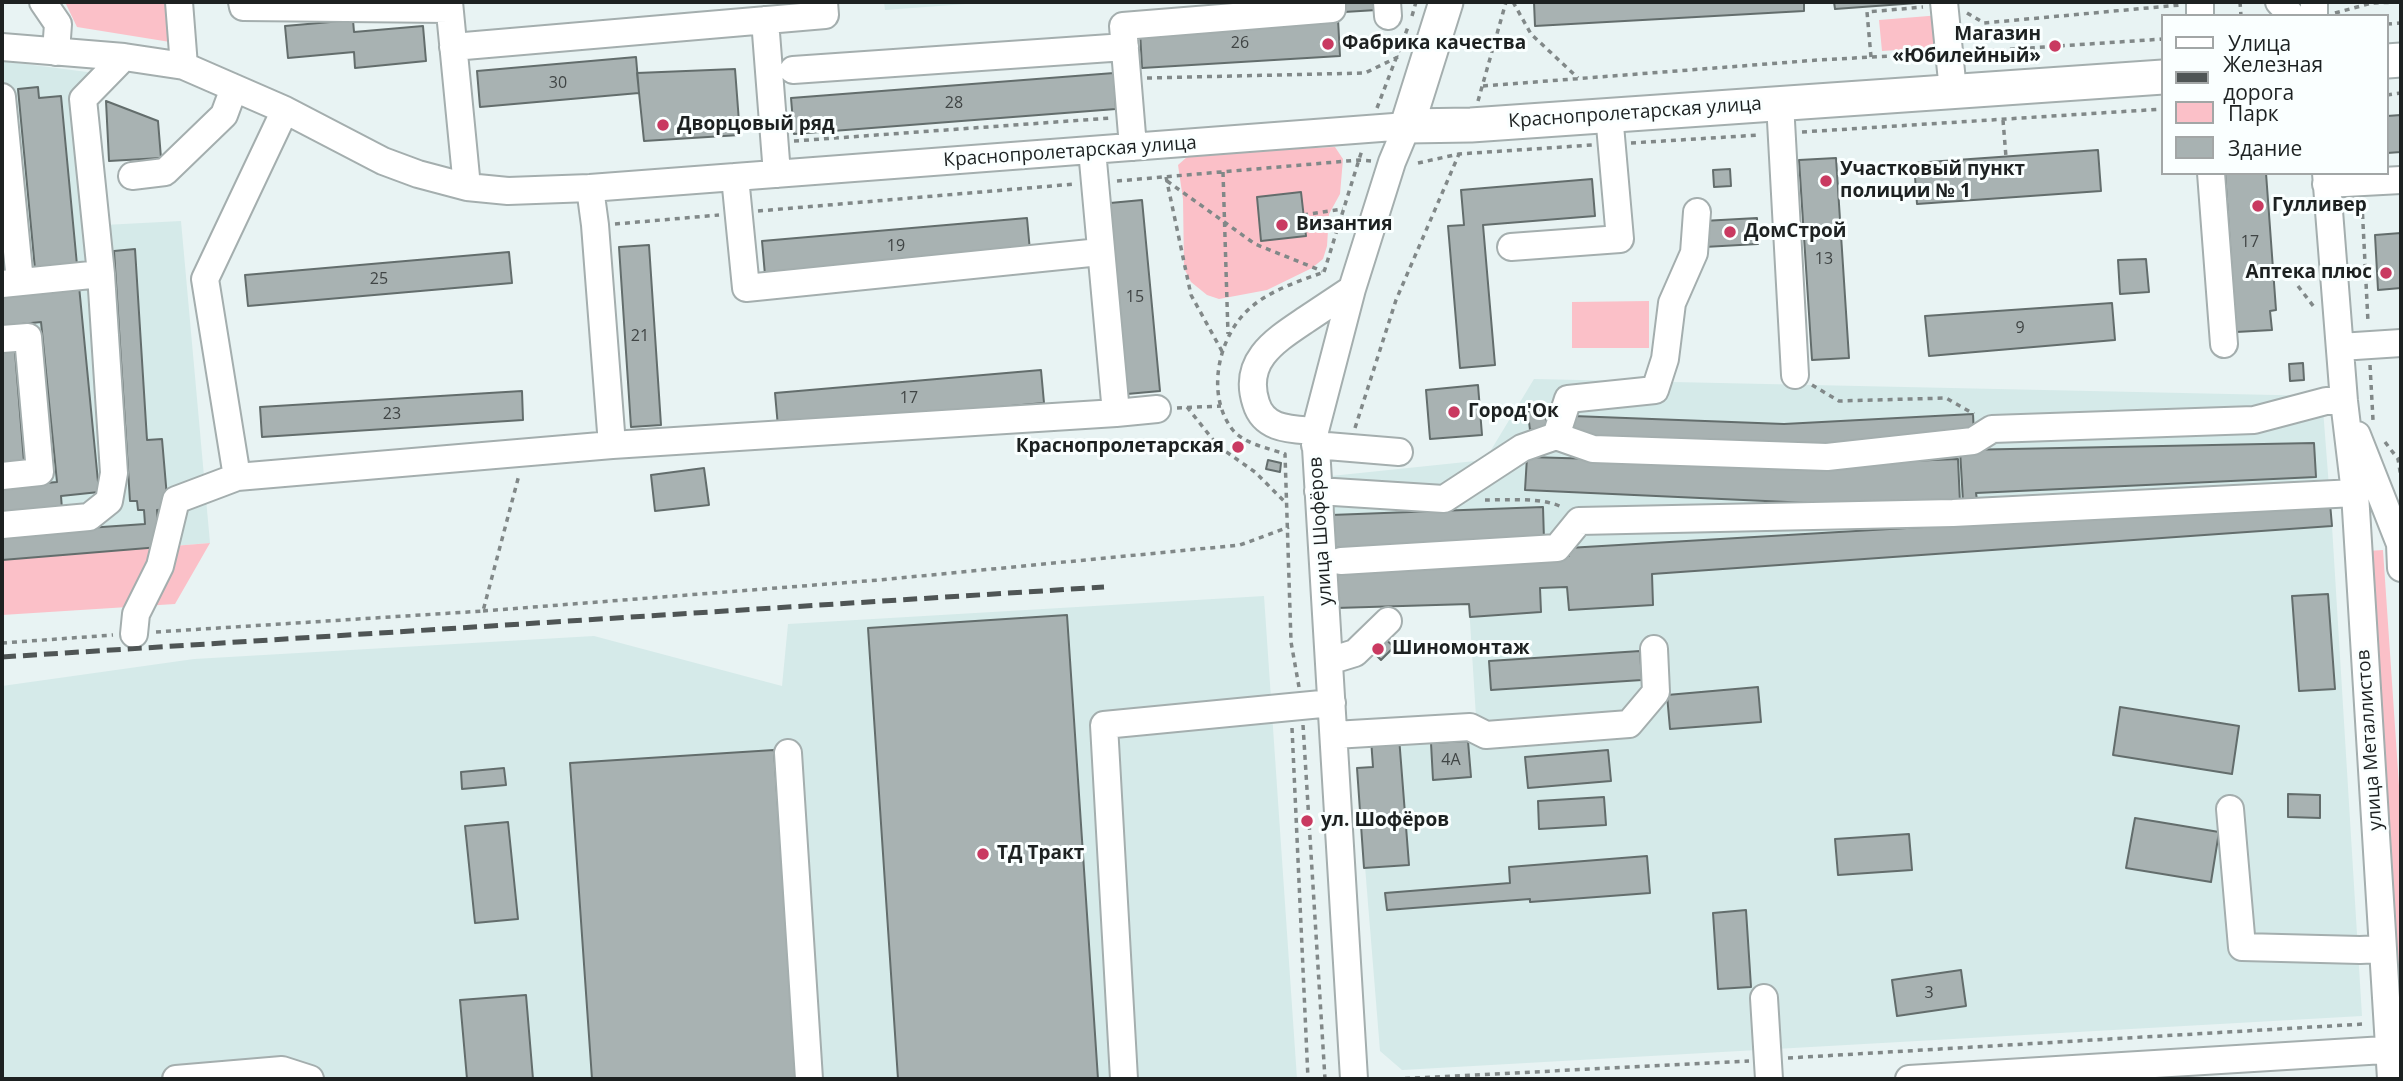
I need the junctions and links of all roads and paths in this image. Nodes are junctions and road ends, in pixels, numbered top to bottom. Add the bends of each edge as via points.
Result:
1 (43, 2) edge
2 (179, 2) edge
3 (242, 2) edge
4 (824, 2) edge
5 (1332, 2) edge
6 (1446, 2) edge
7 (1506, 2) edge
8 (1513, 2) edge
9 (1923, 2) edge
10 (2200, 2) edge
11 (2401, 2) edge
12 (449, 5) edge
13 (1955, 7) edge
14 (2334, 14) edge
15 (765, 20) junction
16 (2162, 39) edge
17 (2, 47) edge
18 (453, 47) junction
19 (1125, 47) junction
20 (56, 52) junction
21 (1948, 53) junction
22 (124, 57) junction
23 (1871, 57) junction
24 (184, 66) junction
25 (793, 70) dead end
26 (2162, 77) edge
27 (1578, 78) junction
28 (1128, 79) junction
29 (234, 88) junction
30 (1953, 91) junction
31 (2, 97) edge
32 (2162, 109) edge
33 (285, 110) junction
34 (1375, 113) dead end
35 (1131, 117) junction
36 (1780, 118) junction
37 (2003, 119) junction
38 (1407, 126) junction
39 (1611, 129) junction
40 (775, 142) junction
41 (1133, 147) junction
42 (1092, 150) junction
43 (1459, 154) junction
44 (2006, 157) dead end
45 (1418, 163) dead end
46 (1223, 172) junction
47 (777, 174) junction
48 (2211, 175) edge
49 (132, 176) dead end
50 (735, 177) junction
51 (1166, 179) junction
52 (2326, 179) edge
53 (2401, 180) edge
54 (2361, 182) junction
55 (1094, 183) junction
56 (467, 187) junction
57 (590, 188) junction
58 (1344, 209) junction
59 (1697, 212) dead end
60 (739, 213) junction
61 (1303, 215) dead end
62 (1224, 222) junction
63 (595, 225) junction
64 (1511, 247) dead end
65 (1100, 252) junction
66 (101, 274) junction
67 (11, 283) edge
68 (1352, 289) junction
69 (1228, 336) dead end
70 (2, 339) edge
71 (2401, 343) edge
72 (2224, 344) dead end
73 (2369, 345) junction
74 (2340, 347) junction
75 (1223, 353) dead end
76 (1795, 375) joint
77 (2344, 401) junction
78 (1221, 406) dead end
79 (1187, 407) junction
80 (1157, 409) joint
81 (1116, 413) junction
82 (2373, 427) dead end
83 (2000, 429) junction
84 (1556, 436) junction
85 (1315, 438) junction
86 (2382, 438) dead end
87 (612, 445) junction
88 (1349, 449) junction
89 (1399, 452) dead end
90 (525, 453) junction
91 (1285, 454) dead end
92 (2400, 460) edge
93 (2, 476) edge
94 (237, 477) junction
95 (2401, 477) edge
96 (1318, 491) junction
97 (2355, 493) junction
98 (1483, 500) dead end
99 (1287, 505) junction
100 (1579, 521) junction
101 (2, 525) edge
102 (1289, 527) junction
103 (2401, 552) edge
104 (1341, 561) dead end
105 (483, 611) junction
106 (1388, 621) dead end
107 (134, 634) junction
108 (2, 643) edge
109 (1654, 649) dead end
110 (1329, 661) junction
111 (1332, 702) junction
112 (1296, 706) junction
113 (1334, 735) junction
114 (788, 753) dead end
115 (2230, 809) dead end
116 (2383, 949) junction
117 (1764, 998) dead end
118 (2364, 1024) dead end
119 (2395, 1050) edge
120 (1768, 1069) edge
121 (2051, 1075) edge
122 (176, 1079) edge
123 (310, 1079) edge
124 (809, 1079) edge
125 (1124, 1079) edge
126 (1308, 1079) edge
127 (1325, 1079) edge
128 (1354, 1079) edge
129 (1395, 1079) edge
130 (1909, 1079) edge
131 (2391, 1079) edge

1 - 20 street via 58,24
2 - 24 street
3 - 12 street via 243,7
4 - 15 street via 825,15
5 - 19 street via 1332,9 1123,26
6 - 38 main road, улица Шофёров
7 - 27 path via 1483,86
8 - 27 path via 1531,34
9 - 23 path via 1923,8 1867,12
10 - 13 path via 1984,23
11 - 14 path
12 - 18 street
13 - 21 street
15 - 18 street
15 - 40 street
16 - 21 path
17 - 20 street, Краснопролетарская улица
18 - 56 street
19 - 25 street
19 - 28 street
20 - 22 street, Краснопролетарская улица
21 - 23 path
21 - 30 street
22 - 24 street, Краснопролетарская улица
22 - 66 street via 83,99
23 - 27 path
24 - 29 street, Краснопролетарская улица
26 - 30 main road, Краснопролетарская улица
28 - 34 path via 1365,73 1398,57
28 - 35 street
29 - 33 street, Краснопролетарская улица
29 - 49 street via 224,115 165,172
30 - 36 main road, Краснопролетарская улица
31 - 67 street
32 - 37 path
33 - 56 street, Краснопролетарская улица via 383,161
33 - 94 street via 205,279
35 - 40 path
35 - 41 street
36 - 37 path
36 - 39 main road, Краснопролетарская улица
36 - 39 path
36 - 76 street
37 - 44 path
38 - 39 main road, Краснопролетарская улица
38 - 41 street, Краснопролетарская улица
38 - 68 street, улица Шофёров
39 - 43 path
39 - 64 street via 1620,239
40 - 47 street
41 - 42 street, Краснопролетарская улица
42 - 47 street, Краснопролетарская улица
42 - 55 street
43 - 45 path
43 - 88 path via 1396,300
46 - 51 path
46 - 58 path via 1359,160
46 - 62 path
47 - 50 street, Краснопролетарская улица
48 - 72 street
50 - 57 street, Краснопролетарская улица
50 - 60 street
51 - 55 path
51 - 62 path
51 - 75 path via 1191,295
52 - 54 street
52 - 74 street, улица Металлистов
53 - 54 street
54 - 73 path
55 - 60 path
55 - 65 street
56 - 57 street, Краснопролетарская улица via 508,191
57 - 63 street
58 - 61 path
58 - 62 path via 1324,272 1255,244
59 - 84 street via 1694,253 1672,303 1665,359 1655,390 1568,399
60 - 63 path
60 - 65 street via 746,288
62 - 69 path
63 - 87 street
65 - 81 street
66 - 67 street
66 - 101 street via 114,473 109,501 89,517
68 - 85 street, улица Шофёров
68 - 85 street via 1275,340 1256,366 1254,397 1264,418
70 - 93 street via 28,337 40,472
71 - 73 street
73 - 74 street
73 - 82 path
74 - 77 street, улица Металлистов
76 - 83 path via 1839,401 1946,398
77 - 83 street via 2326,401 2254,419
77 - 97 street, улица Металлистов
77 - 103 street, улица Металлистов
78 - 79 path
79 - 80 path
79 - 99 path via 1218,446 1255,472
80 - 81 street
81 - 87 street
83 - 84 street via 1973,441 1827,457 1593,449
84 - 96 street via 1522,448 1444,499
85 - 88 street
85 - 96 street, улица Шофёров
86 - 92 path
87 - 90 street
88 - 89 street
90 - 94 street
90 - 105 path
91 - 99 path
92 - 95 path
94 - 107 street via 176,500 160,566 136,614
96 - 110 street, улица Шофёров
97 - 100 street via 1953,513
97 - 116 street, улица Металлистов
98 - 100 path via 1560,505
99 - 102 path
100 - 104 street via 1558,548
102 - 105 path via 1240,545 879,580
102 - 112 path
105 - 107 path
106 - 110 street via 1355,653
107 - 108 path
109 - 113 street via 1656,692 1629,724 1486,735 1470,727
110 - 111 street, улица Шофёров
111 - 112 street
111 - 113 street, улица Шофёров
112 - 125 street via 1104,725
112 - 126 path
112 - 127 path
113 - 128 street, улица Шофёров
114 - 124 street
115 - 116 street via 2242,947
116 - 119 street, улица Металлистов
117 - 120 street
118 - 120 path
119 - 121 street
119 - 131 street, улица Металлистов
120 - 129 path
121 - 130 street
122 - 123 street via 282,1070

